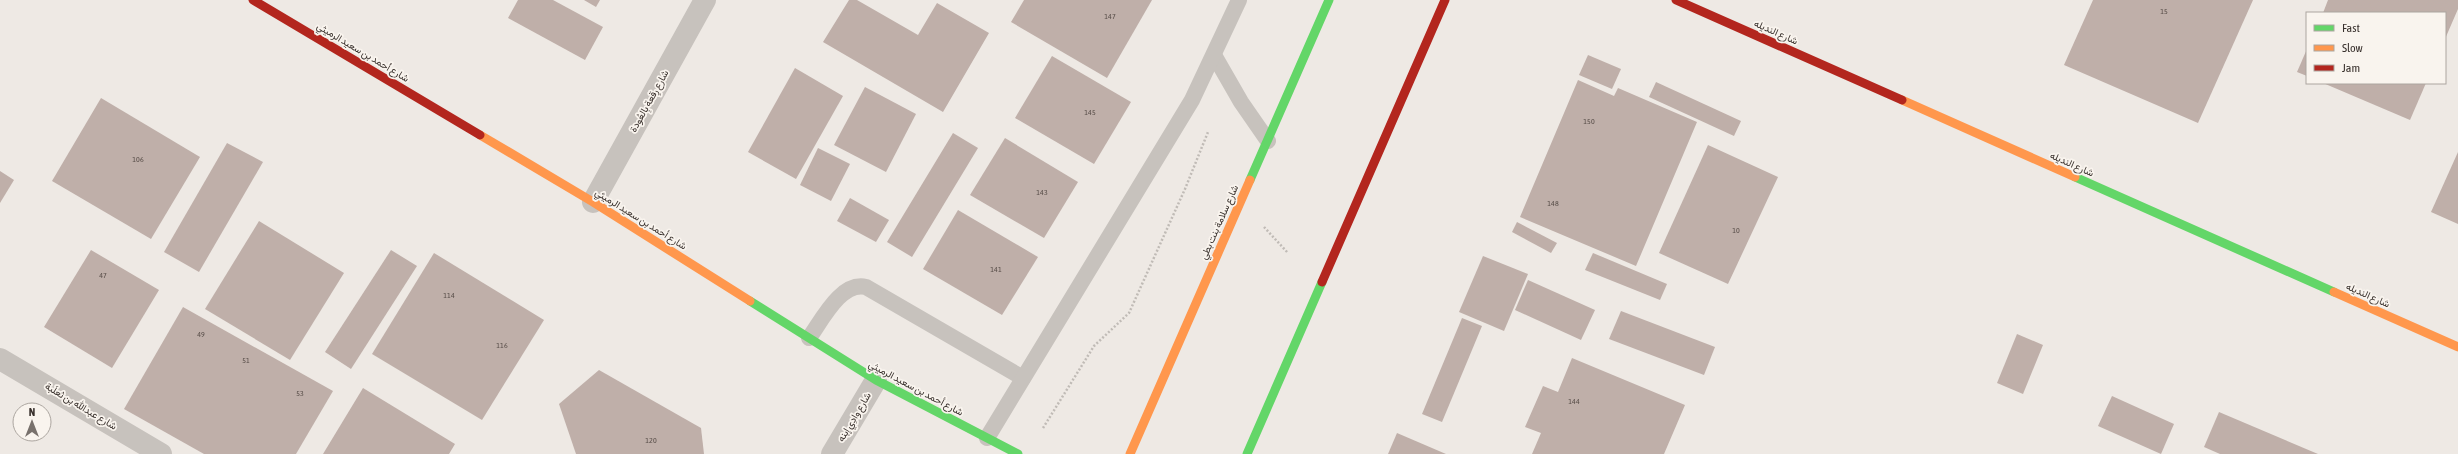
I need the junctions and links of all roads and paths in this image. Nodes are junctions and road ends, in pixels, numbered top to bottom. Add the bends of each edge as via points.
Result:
1 (253, 0) edge
2 (705, 0) edge
3 (1239, 0) edge
4 (1329, 0) edge
5 (1445, 0) edge
6 (1676, 0) edge
7 (1214, 55) junction
8 (1210, 127) dead end
9 (1268, 141) junction
10 (593, 202) junction
11 (1262, 225) dead end
12 (1288, 253) dead end
13 (809, 338) junction
14 (2458, 347) edge
15 (0, 359) edge
16 (1023, 378) junction
17 (876, 380) junction
18 (1043, 428) dead end
19 (987, 438) junction
20 (162, 454) edge
21 (832, 454) edge
22 (1018, 454) edge
23 (1130, 454) edge
24 (1247, 454) edge

1 - 10 street, شارع أحمد بن سعيد الرميثي
2 - 10 street, شارع رِقعة بِالعُودة
3 - 7 lane
4 - 9 street, شارع سلامة بنت بطي
5 - 24 street
6 - 14 street, شارع النديله
7 - 9 lane via 1241,102
7 - 16 lane via 1179,123
8 - 18 path via 1129,313 1094,346
9 - 23 street, شارع سلامة بنت بطي
10 - 13 street, شارع أحمد بن سعيد الرميثي
11 - 12 path
13 - 16 lane via 844,291 860,286 866,287
13 - 17 street, شارع أحمد بن سعيد الرميثي
15 - 20 street, شارع عبدالله بن ثعلَبة
16 - 19 lane
17 - 19 street, شارع أحمد بن سعيد الرميثي
17 - 21 street, شارع وادِي إبنه
19 - 22 street, شارع أحمد بن سعيد الرميثي

